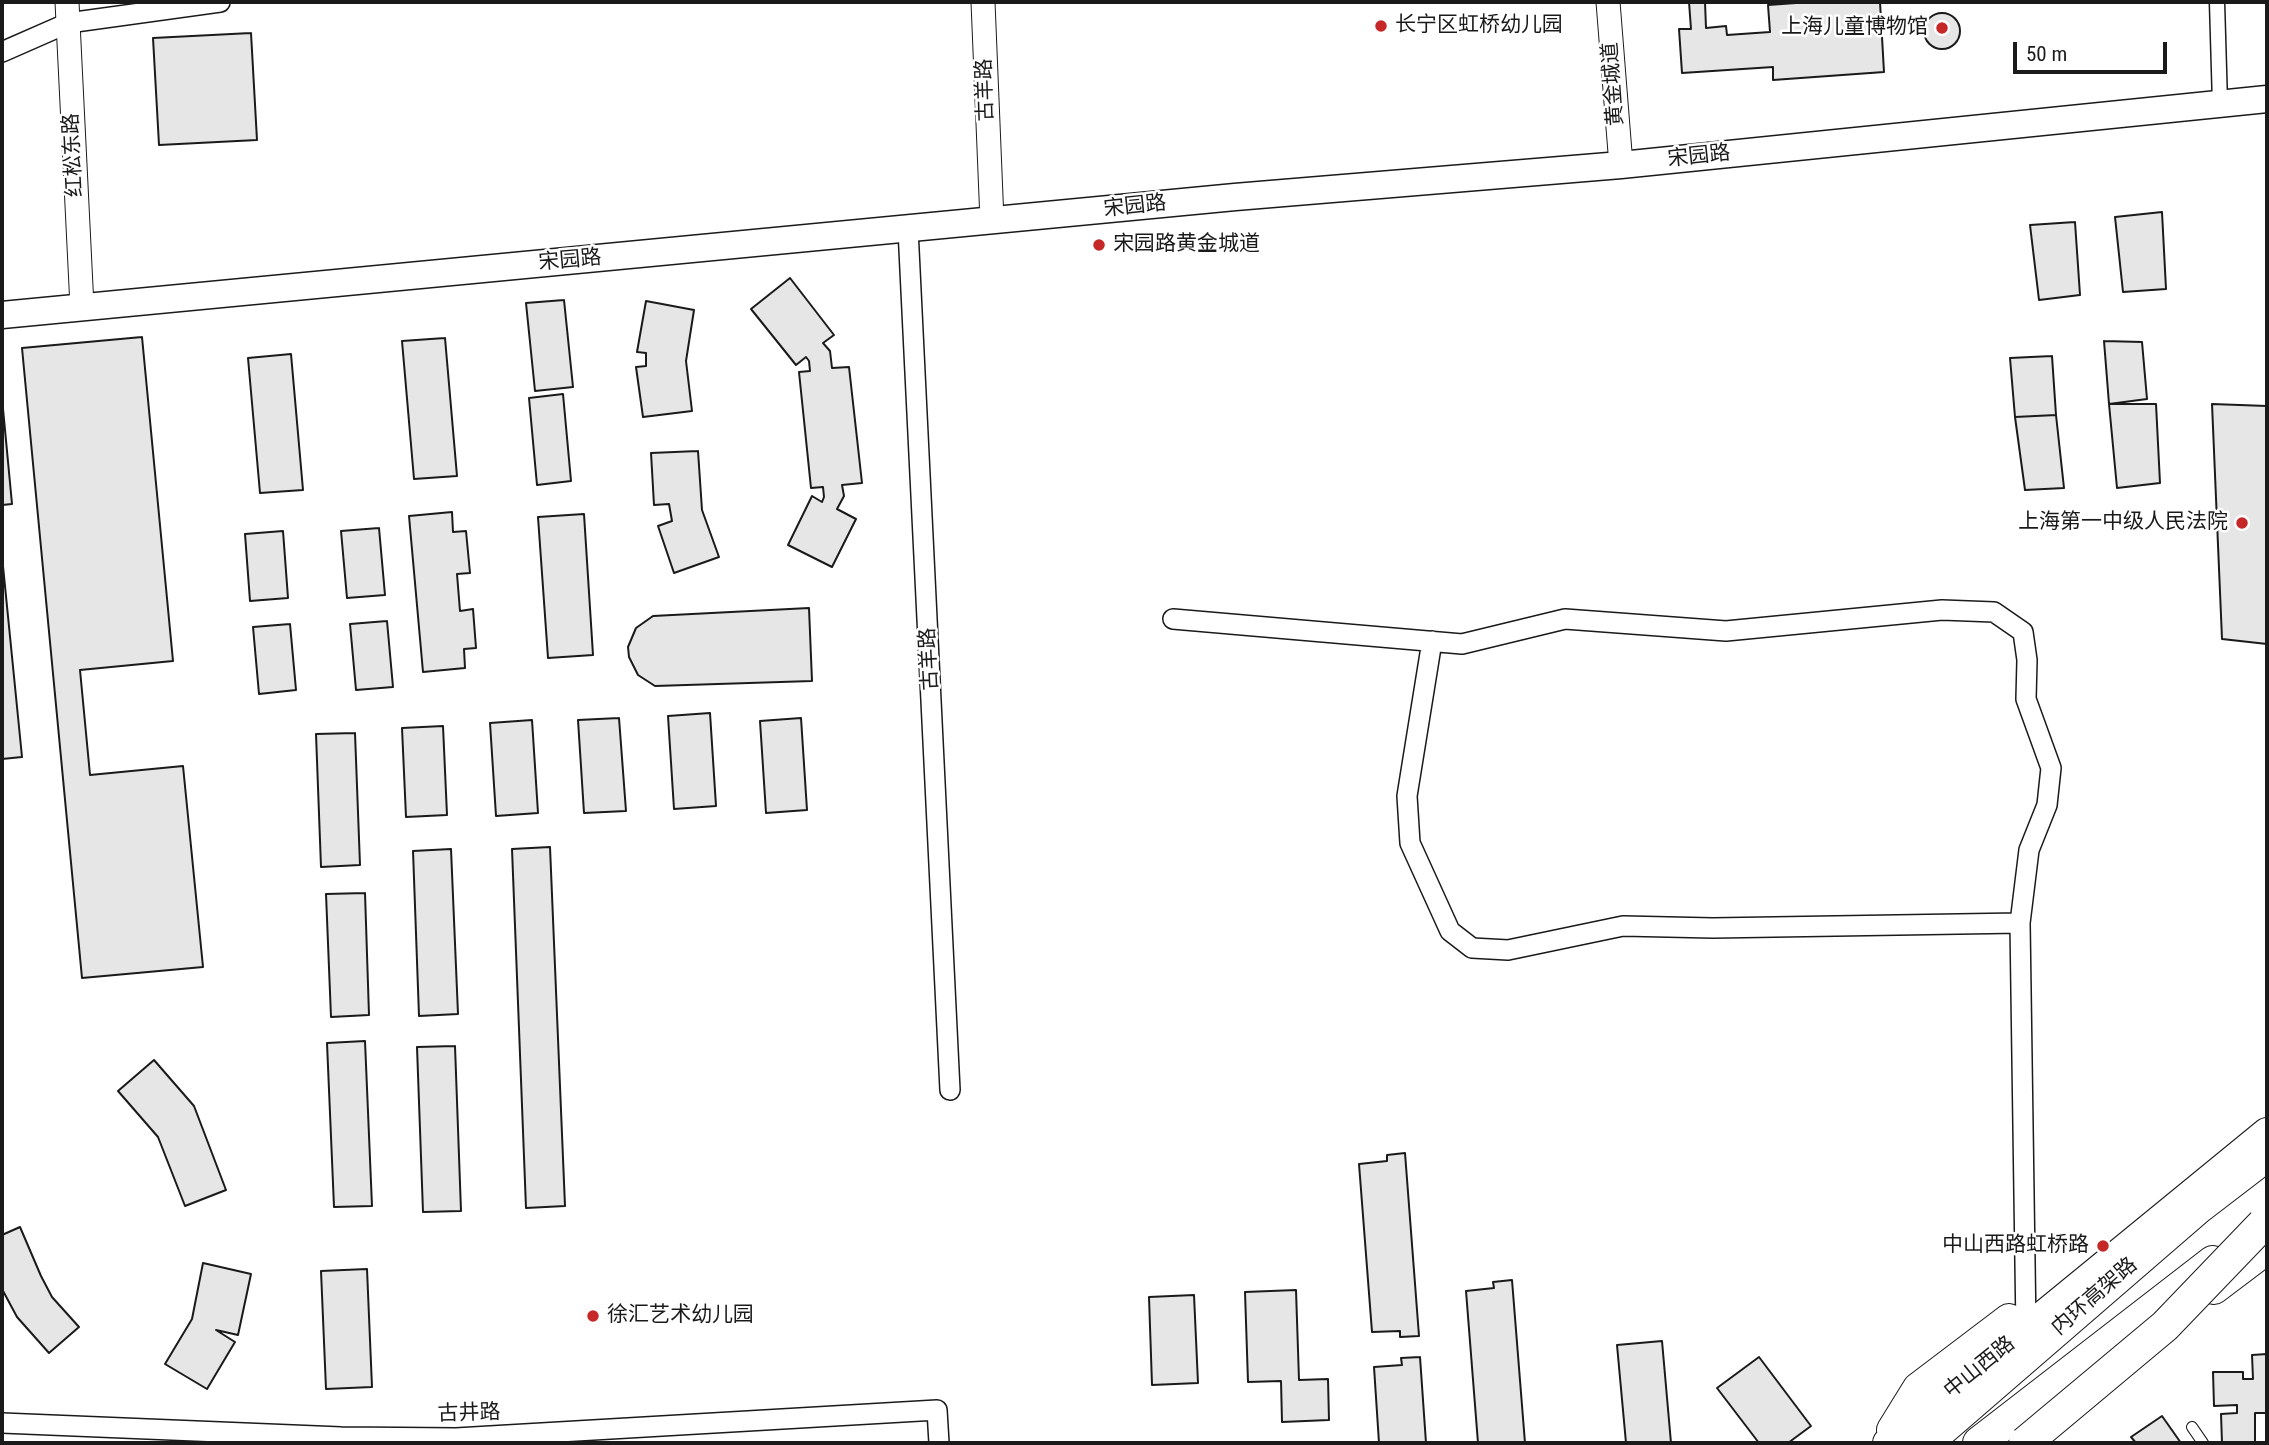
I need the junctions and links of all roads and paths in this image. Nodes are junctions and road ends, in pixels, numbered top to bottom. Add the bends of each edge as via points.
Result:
1 (220, 2) edge
2 (983, 2) edge
3 (1608, 2) edge
4 (2217, 2) edge
5 (67, 12) edge
6 (2, 52) edge
7 (2267, 99) edge
8 (2220, 104) junction
9 (1621, 165) junction
10 (992, 221) junction
11 (908, 229) junction
12 (82, 307) junction
13 (2, 315) edge
14 (1173, 619) dead end
15 (1432, 641) junction
16 (2020, 923) junction
17 (950, 1090) dead end
18 (2267, 1133) edge
19 (2267, 1155) edge
20 (2263, 1243) edge
21 (2025, 1319) junction
22 (1971, 1404) junction
23 (2, 1423) edge
24 (2192, 1427) dead end
25 (939, 1443) edge
26 (1886, 1443) edge
27 (1911, 1443) edge
28 (1926, 1443) edge
29 (1979, 1443) edge
30 (2010, 1443) edge
31 (2025, 1443) edge
32 (2203, 1443) edge

1 - 5 street
2 - 10 street, 古羊路
3 - 9 street, 黄金城道
4 - 8 street
5 - 6 street
5 - 12 street, 红松东路
7 - 8 main road, 宋园路
8 - 9 main road, 宋园路
9 - 10 main road, 宋园路
10 - 11 main road, 宋园路
11 - 12 main road, 宋园路
11 - 17 street, 古羊路
12 - 13 main road, 宋园路
14 - 15 street
15 - 16 street via 1407,796 1410,843 1450,931 1472,948 1508,950 1623,926
15 - 16 street via 1462,644 1565,619 1726,631 1942,610 1994,612 2023,632 2026,699 2051,768 2048,805 2029,850
16 - 21 street
18 - 21 main road, 中山西路 via 2101,1269
19 - 22 highway, 内环高架路 via 2199,1207
20 - 29 highway, 内环高架路, bridge
20 - 30 main road
20 - 31 highway, bridge
21 - 26 main road, 中山西路
22 - 27 highway
22 - 28 highway, 内环高架路
23 - 25 street, 古井路 via 456,1438 937,1410
24 - 32 lane

